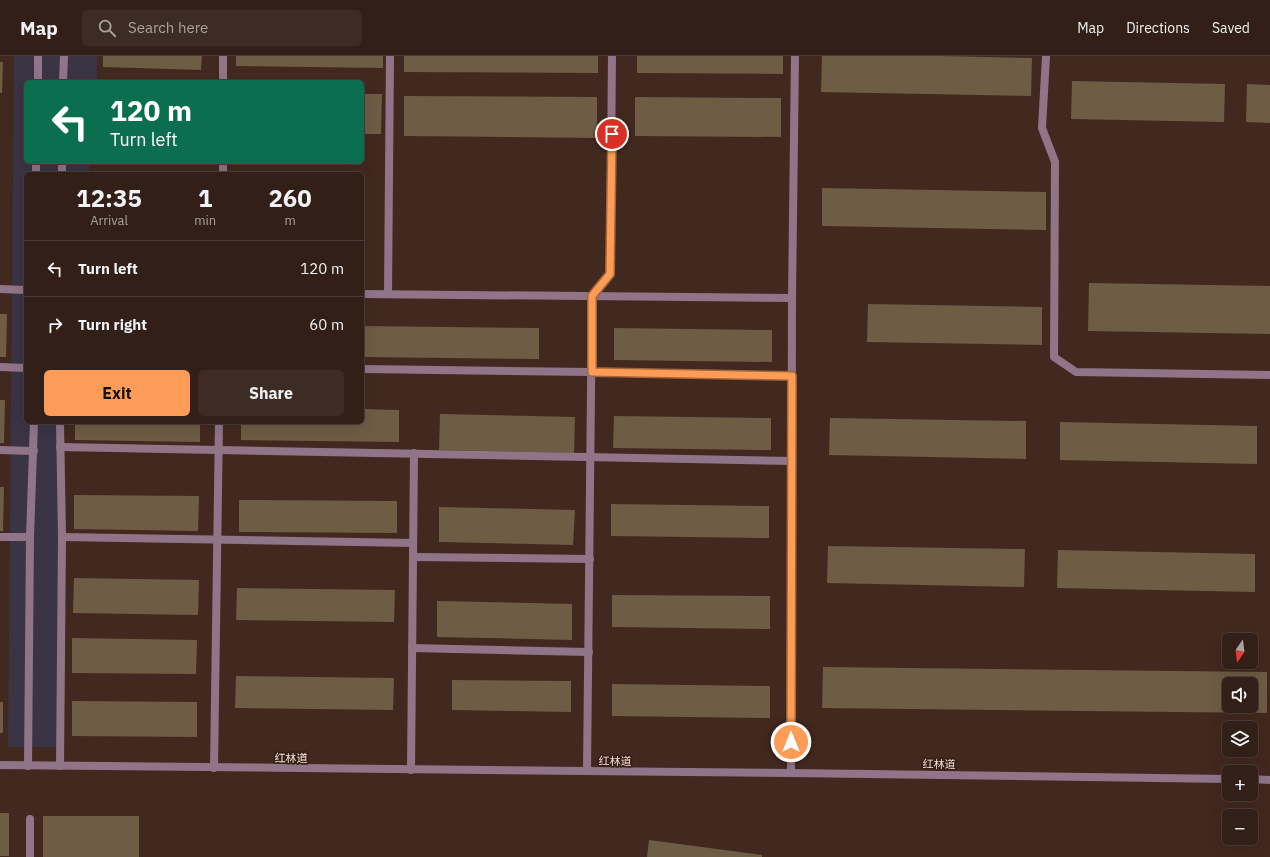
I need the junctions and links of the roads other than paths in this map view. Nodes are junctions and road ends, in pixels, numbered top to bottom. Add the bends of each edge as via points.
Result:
1 (38, 56) edge
2 (64, 56) edge
3 (223, 56) edge
4 (390, 56) edge
5 (612, 56) edge
6 (795, 56) edge
7 (1046, 56) edge
8 (38, 80) edge
9 (63, 80) edge
10 (223, 80) edge
11 (0, 290) edge
12 (24, 290) edge
13 (364, 294) edge
14 (388, 294) junction
15 (592, 296) junction
16 (792, 298) junction
17 (0, 367) edge
18 (24, 368) edge
19 (364, 369) edge
20 (592, 372) junction
21 (1270, 375) edge
22 (792, 376) junction
23 (34, 424) edge
24 (60, 424) edge
25 (219, 424) edge
26 (60, 447) junction
27 (0, 450) edge
28 (218, 450) junction
29 (34, 451) junction
30 (414, 453) junction
31 (591, 457) junction
32 (792, 461) junction
33 (0, 537) edge
34 (30, 537) junction
35 (62, 537) junction
36 (217, 540) junction
37 (413, 543) junction
38 (413, 557) junction
39 (590, 559) junction
40 (412, 648) junction
41 (589, 652) junction
42 (0, 765) edge
43 (28, 766) junction
44 (60, 766) junction
45 (214, 768) junction
46 (411, 770) junction
47 (588, 771) junction
48 (791, 773) junction
49 (1222, 779) edge
50 (1258, 780) edge
51 (1270, 780) edge
52 (30, 819) dead end
53 (30, 857) edge

1 - 8 street
2 - 9 street
3 - 10 street
4 - 14 street
5 - 15 street via 610,274
6 - 16 street
7 - 21 street via 1042,128 1055,162 1054,357 1076,372
11 - 12 street
13 - 14 street
14 - 15 street
15 - 16 street
15 - 20 street
16 - 22 street
17 - 18 street
19 - 20 street
20 - 22 street
20 - 31 street
22 - 32 street
23 - 29 street
24 - 26 street
25 - 28 street
26 - 28 street
26 - 35 street
27 - 29 street
28 - 30 street
28 - 36 street
29 - 34 street
30 - 31 street
30 - 37 street
31 - 32 street
31 - 39 street
32 - 48 street
33 - 34 street
34 - 43 street
35 - 36 street
35 - 44 street
36 - 37 street
36 - 45 street
37 - 38 street
38 - 39 street
38 - 40 street
39 - 41 street
40 - 41 street
40 - 46 street
41 - 47 street
42 - 43 street, 红林道
43 - 44 street, 红林道
44 - 45 street, 红林道
45 - 46 street, 红林道
46 - 47 street, 红林道
47 - 48 street, 红林道
48 - 49 street, 红林道
50 - 51 street
52 - 53 street

